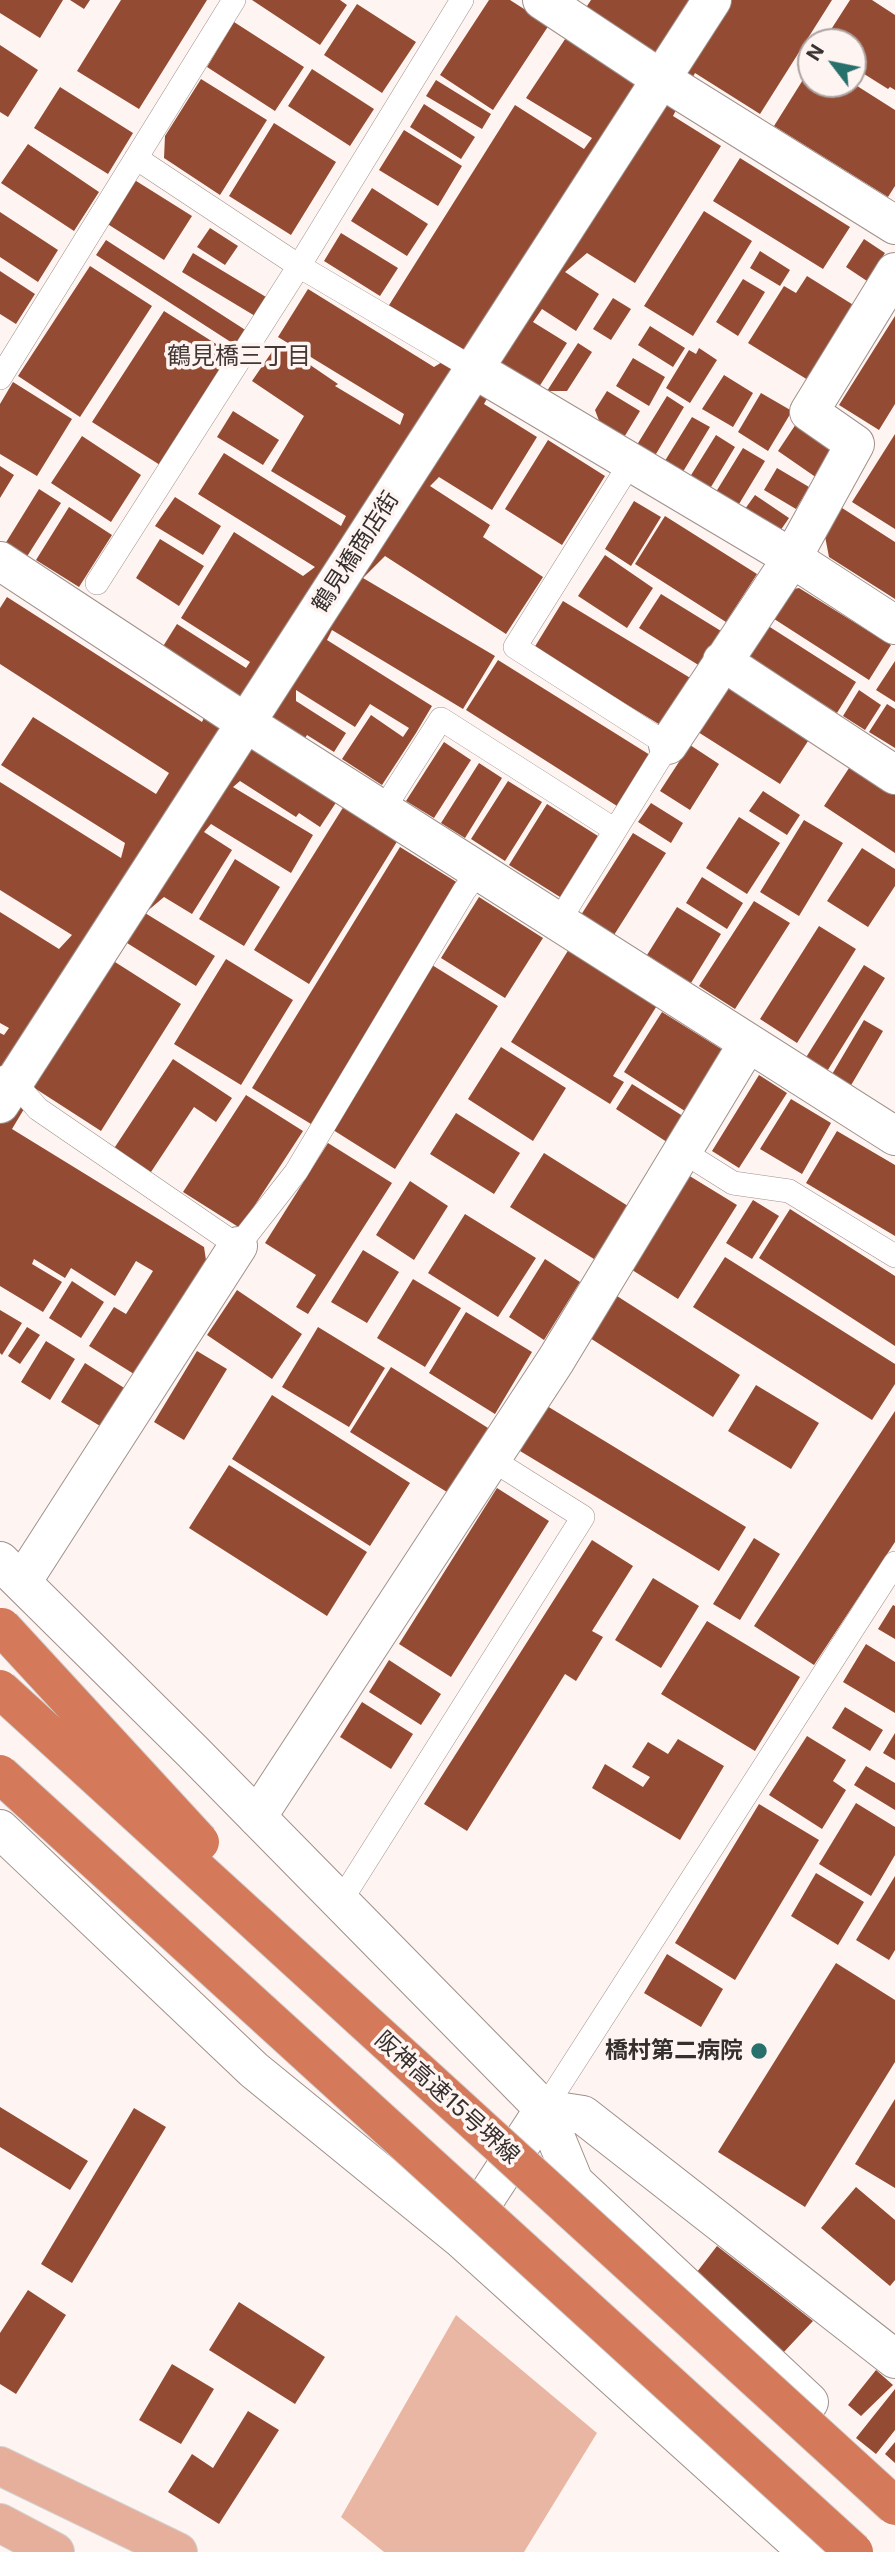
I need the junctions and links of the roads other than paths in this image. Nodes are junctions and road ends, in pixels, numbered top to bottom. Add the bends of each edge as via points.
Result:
1 (234, 0) edge
2 (462, 0) edge
3 (542, 0) edge
4 (712, 0) edge
5 (661, 79) junction
6 (136, 158) junction
7 (895, 225) edge
8 (299, 266) junction
9 (895, 272) edge
10 (474, 369) junction
11 (0, 377) edge
12 (631, 462) junction
13 (792, 558) junction
14 (0, 561) edge
15 (97, 583) dead end
16 (895, 625) edge
17 (722, 661) junction
18 (246, 723) junction
19 (668, 745) junction
20 (895, 775) edge
21 (383, 810) junction
22 (615, 830) junction
23 (479, 872) junction
24 (559, 921) junction
25 (748, 1043) junction
26 (5, 1087) edge
27 (895, 1136) edge
28 (682, 1151) junction
29 (238, 1246) junction
30 (895, 1256) edge
31 (491, 1459) junction
32 (895, 1563) edge
33 (11, 1571) edge
34 (2, 1627) dead end
35 (0, 1689) edge
36 (0, 1774) edge
37 (257, 1816) junction
38 (0, 1829) edge
39 (340, 1902) junction
40 (544, 2109) junction
41 (460, 2238) junction
42 (720, 2347) junction
43 (895, 2359) edge
44 (0, 2466) edge
45 (895, 2483) edge
46 (895, 2506) edge
47 (0, 2523) edge
48 (55, 2552) edge
49 (178, 2552) edge
50 (808, 2552) edge
51 (854, 2552) edge

1 - 6 lane
2 - 8 lane
3 - 5 street
4 - 5 street, 鶴見橋商店街
5 - 7 street
5 - 10 street, 鶴見橋商店街
6 - 8 lane
6 - 11 lane
8 - 10 lane
8 - 15 lane
9 - 13 street via 809,412 855,444
10 - 12 street
10 - 18 street, 鶴見橋商店街
12 - 13 street
12 - 19 lane via 515,647
13 - 16 street
13 - 17 street
14 - 18 street
17 - 19 street
17 - 20 street
18 - 21 street
18 - 26 street, 鶴見橋商店街
19 - 22 lane
21 - 22 lane via 441,719
21 - 23 street
22 - 24 lane
23 - 24 street
23 - 29 lane via 296,1172
24 - 25 street
25 - 27 street
25 - 28 street
26 - 29 lane
28 - 30 lane via 733,1183 789,1191
28 - 31 street
29 - 33 street
31 - 37 street
31 - 39 lane via 583,1517
32 - 40 lane
33 - 37 street
34 - 42 highway, bridge via 208,1850 589,2210
35 - 42 highway, 阪神高速15号堺線, bridge
36 - 51 highway, bridge
37 - 39 street
38 - 41 street via 254,2070
39 - 40 street
40 - 41 street
40 - 43 street via 583,2115
40 - 45 street via 573,2182
41 - 50 street
42 - 46 highway, 阪神高速15号堺線, bridge
44 - 49 main road
47 - 48 main road

